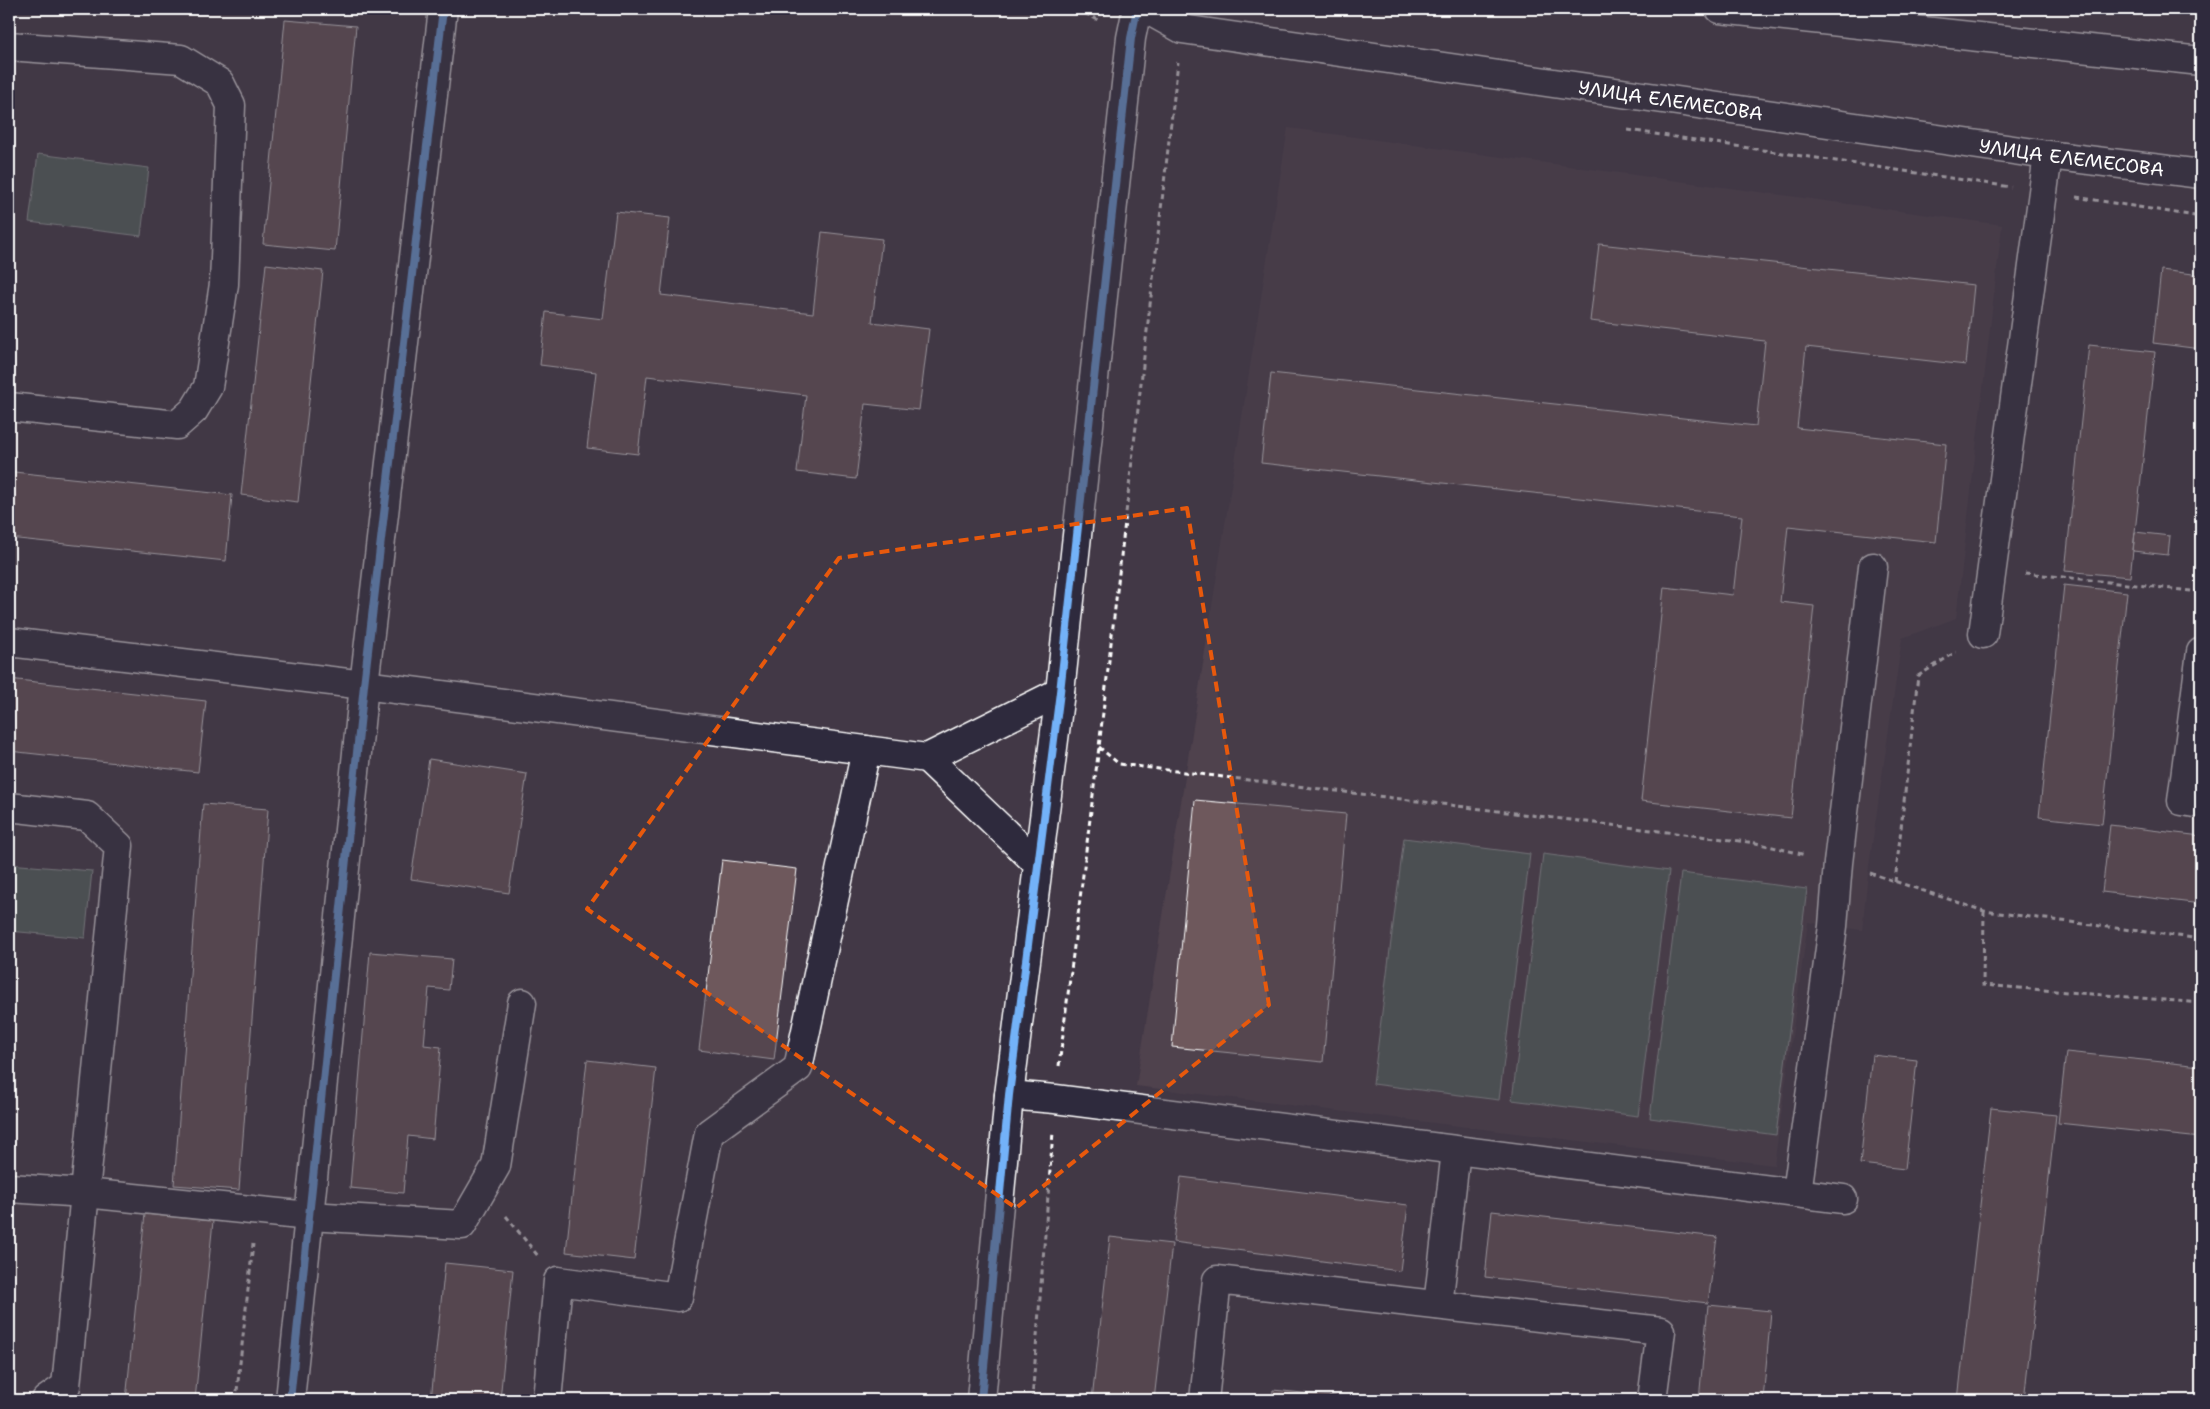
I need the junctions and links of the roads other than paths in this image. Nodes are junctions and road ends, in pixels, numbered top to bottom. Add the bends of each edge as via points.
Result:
1 (444, 9) edge
2 (1137, 9) edge
3 (1146, 9) edge
4 (1720, 9) edge
5 (1823, 14) edge
6 (9, 46) edge
7 (2201, 61) edge
8 (2048, 155) junction
9 (2201, 174) edge
10 (9, 407) edge
11 (1873, 567) dead end
12 (1983, 634) road end
13 (9, 642) edge
14 (2201, 652) edge
15 (364, 685) junction
16 (1060, 692) junction
17 (866, 750) junction
18 (927, 758) junction
19 (2201, 804) edge
20 (9, 807) edge
21 (1038, 864) junction
22 (522, 1003) dead end
23 (1009, 1094) junction
24 (1456, 1150) junction
25 (9, 1188) edge
26 (85, 1193) junction
27 (1797, 1193) junction
28 (1843, 1199) dead end
29 (309, 1216) junction
30 (1438, 1305) junction
31 (46, 1400) edge
32 (290, 1400) edge
33 (547, 1400) edge
34 (981, 1400) edge
35 (1204, 1400) edge
36 (1652, 1400) edge

1 - 15 street
2 - 16 street via 1131,38
3 - 8 street, УЛИЦА ЕЛЕМЕСОВА via 1182,30
4 - 5 street
5 - 7 street
6 - 10 street via 181,59 220,83 231,105 224,284 208,387 194,410 177,425
8 - 9 street, УЛИЦА ЕЛЕМЕСОВА
8 - 12 street
11 - 27 street via 1833,926
13 - 15 street
14 - 19 street via 2182,801
15 - 17 street
15 - 29 street
16 - 18 street
16 - 21 street
17 - 18 street
17 - 33 street via 798,1068 709,1133 678,1297 558,1282
18 - 21 street
20 - 26 street via 87,816 119,846
21 - 23 street
22 - 29 street via 496,1166 462,1225
23 - 24 street
23 - 34 street
24 - 27 street
24 - 30 street
25 - 26 street
26 - 29 street
26 - 31 street via 66,1386
27 - 28 street
29 - 32 street
30 - 35 street via 1218,1280
30 - 36 street via 1661,1332

